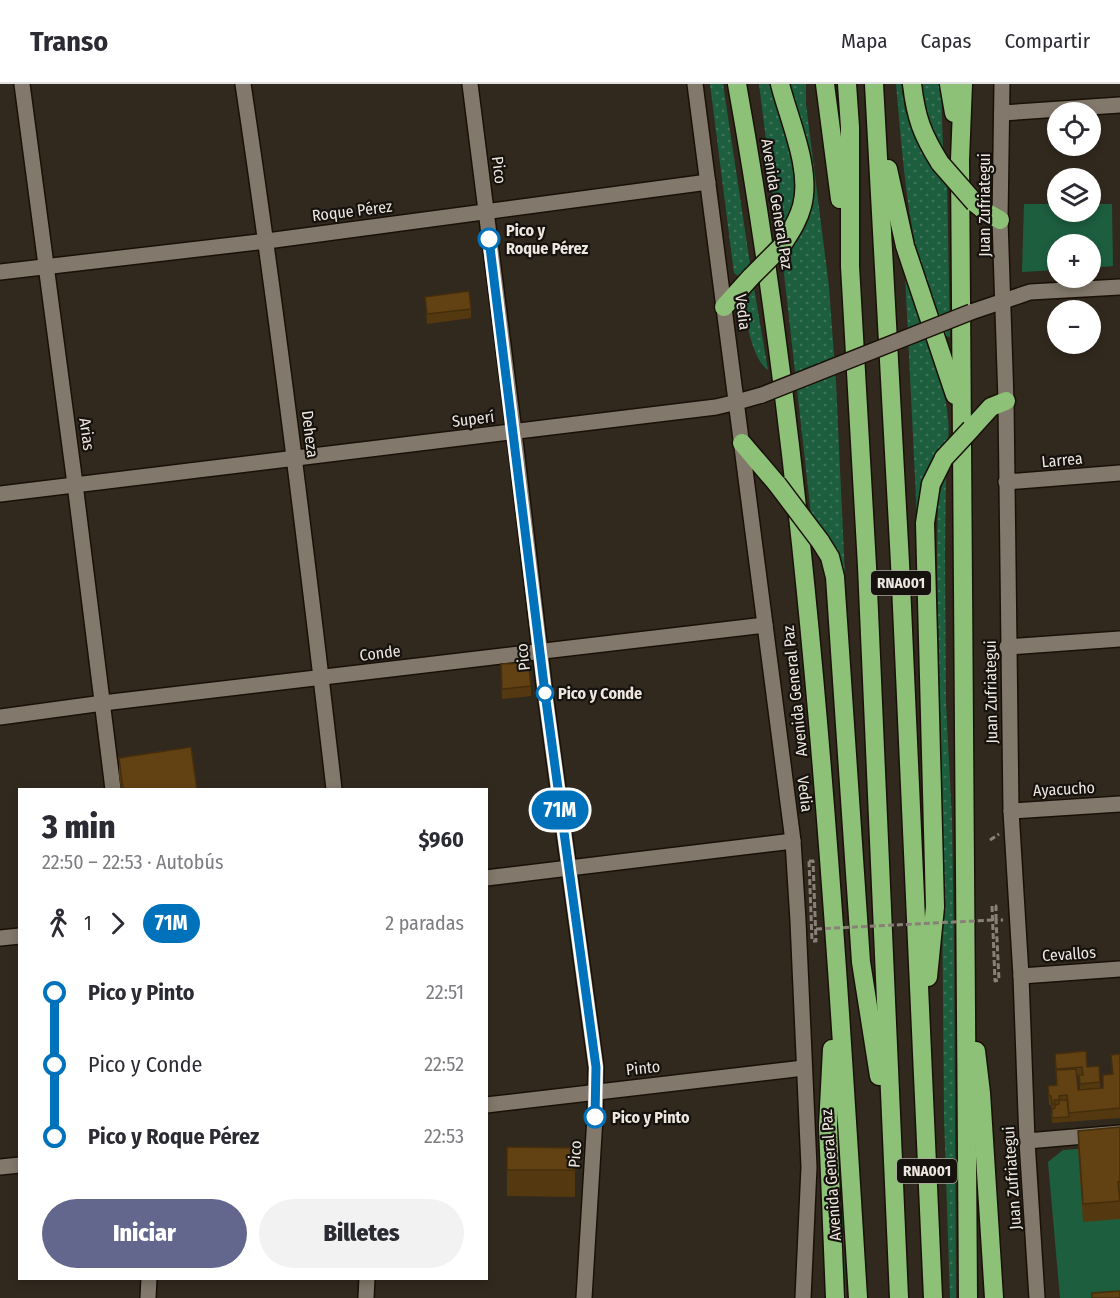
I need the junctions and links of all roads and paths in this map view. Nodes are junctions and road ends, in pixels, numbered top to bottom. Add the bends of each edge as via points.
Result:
1 (22, 84) edge
2 (243, 84) edge
3 (470, 84) edge
4 (695, 84) edge
5 (738, 84) edge
6 (749, 84) edge
7 (780, 84) edge
8 (825, 84) edge
9 (847, 84) edge
10 (874, 84) edge
11 (912, 84) edge
12 (949, 84) edge
13 (963, 84) edge
14 (1002, 84) edge
15 (1120, 105) edge
16 (1002, 113) junction
17 (877, 122) junction
18 (960, 160) junction
19 (708, 182) junction
20 (759, 202) junction
21 (486, 212) junction
22 (1000, 220) junction
23 (267, 241) junction
24 (850, 266) junction
25 (46, 267) junction
26 (0, 273) edge
27 (1120, 287) edge
28 (1003, 301) junction
29 (724, 307) junction
30 (1006, 401) junction
31 (737, 402) junction
32 (966, 429) junction
33 (514, 432) junction
34 (742, 444) junction
35 (295, 459) junction
36 (1120, 473) edge
37 (1006, 482) junction
38 (75, 484) junction
39 (0, 494) edge
40 (765, 625) junction
41 (1120, 639) edge
42 (1007, 647) junction
43 (540, 650) junction
44 (321, 678) junction
45 (103, 703) junction
46 (0, 717) edge
47 (113, 788) edge
48 (334, 788) edge
49 (1120, 804) edge
50 (1011, 810) junction
51 (793, 841) junction
52 (568, 867) junction
53 (488, 878) edge
54 (994, 920) junction
55 (1008, 920) dead end
56 (18, 936) edge
57 (0, 938) edge
58 (816, 941) dead end
59 (836, 966) junction
60 (966, 966) junction
61 (1120, 969) edge
62 (1021, 976) junction
63 (922, 1044) junction
64 (804, 1068) junction
65 (596, 1091) junction
66 (488, 1105) edge
67 (1120, 1133) edge
68 (1027, 1141) junction
69 (893, 1160) junction
70 (18, 1165) edge
71 (0, 1167) edge
72 (149, 1280) edge
73 (367, 1280) edge
74 (148, 1298) edge
75 (366, 1298) edge
76 (584, 1298) edge
77 (803, 1298) edge
78 (835, 1298) edge
79 (858, 1298) edge
80 (899, 1298) edge
81 (933, 1298) edge
82 (968, 1298) edge
83 (994, 1298) edge
84 (1038, 1298) edge

1 - 25 street, Arias
2 - 23 street, Deheza
3 - 21 street, Pico
4 - 19 street, Vedia
5 - 20 highway, Avenida General Paz
6 - 20 highway
7 - 29 highway, bridge via 801,161 805,183 802,205 795,226 780,247
8 - 24 highway
9 - 24 highway, RNA001
10 - 17 highway, RNA001
11 - 22 highway, bridge via 924,138 940,163 975,203
12 - 18 highway
13 - 18 highway
14 - 16 street, Juan Zufriategui
15 - 16 street
16 - 22 street, Juan Zufriategui
17 - 32 highway via 905,246
17 - 63 highway, RNA001
18 - 32 highway
19 - 21 street, Roque Pérez
19 - 29 street, Vedia
20 - 59 highway, Avenida General Paz via 798,522
21 - 23 street, Roque Pérez
21 - 33 street, Pico
22 - 28 street, Juan Zufriategui
23 - 25 street, Roque Pérez
23 - 35 street, Deheza
24 - 69 highway, RNA001
25 - 26 street, Roque Pérez
25 - 38 street, Arias
27 - 28 street, Superí via 1030,292
28 - 30 street, Juan Zufriategui
28 - 31 street, Superí, bridge
29 - 31 street, Vedia
30 - 32 highway via 991,407
30 - 37 street, Juan Zufriategui
31 - 33 street, Superí
31 - 34 street, Vedia
32 - 60 highway
32 - 63 highway, bridge via 931,484 925,523 935,907
33 - 35 street, Superí
33 - 43 street, Pico
34 - 40 street, Vedia
34 - 69 highway, bridge via 820,541 830,557 835,577 861,962
35 - 38 street, Superí
35 - 44 street, Deheza
36 - 37 street, Larrea
37 - 42 street, Juan Zufriategui
38 - 39 street, Superí
38 - 45 street, Arias
40 - 43 street, Conde
40 - 51 street, Vedia
41 - 42 street
42 - 50 street, Juan Zufriategui
43 - 44 street, Conde
43 - 52 street, Pico
44 - 45 street, Conde
44 - 48 street, Deheza
45 - 46 street, Conde
45 - 47 street, Arias
49 - 50 street, Ayacucho
50 - 62 street, Juan Zufriategui
51 - 52 street
51 - 64 street, Vedia
52 - 53 street
52 - 65 street, Pico
54 - 54 path via 999,981 995,981
54 - 55 path
54 - 58 path, bridge via 816,929
56 - 57 street
59 - 78 highway via 828,1126
59 - 79 highway, Avenida General Paz
60 - 82 highway
60 - 83 highway via 981,1093
61 - 62 street, Cevallos
62 - 68 street, Juan Zufriategui
63 - 81 highway, RNA001
64 - 65 street, Pinto
64 - 77 street, Vedia via 808,1191
65 - 66 street, Pinto
65 - 76 street, Pico
67 - 68 street
68 - 84 street, Juan Zufriategui
69 - 80 highway, RNA001
70 - 71 street
72 - 74 street
73 - 75 street

